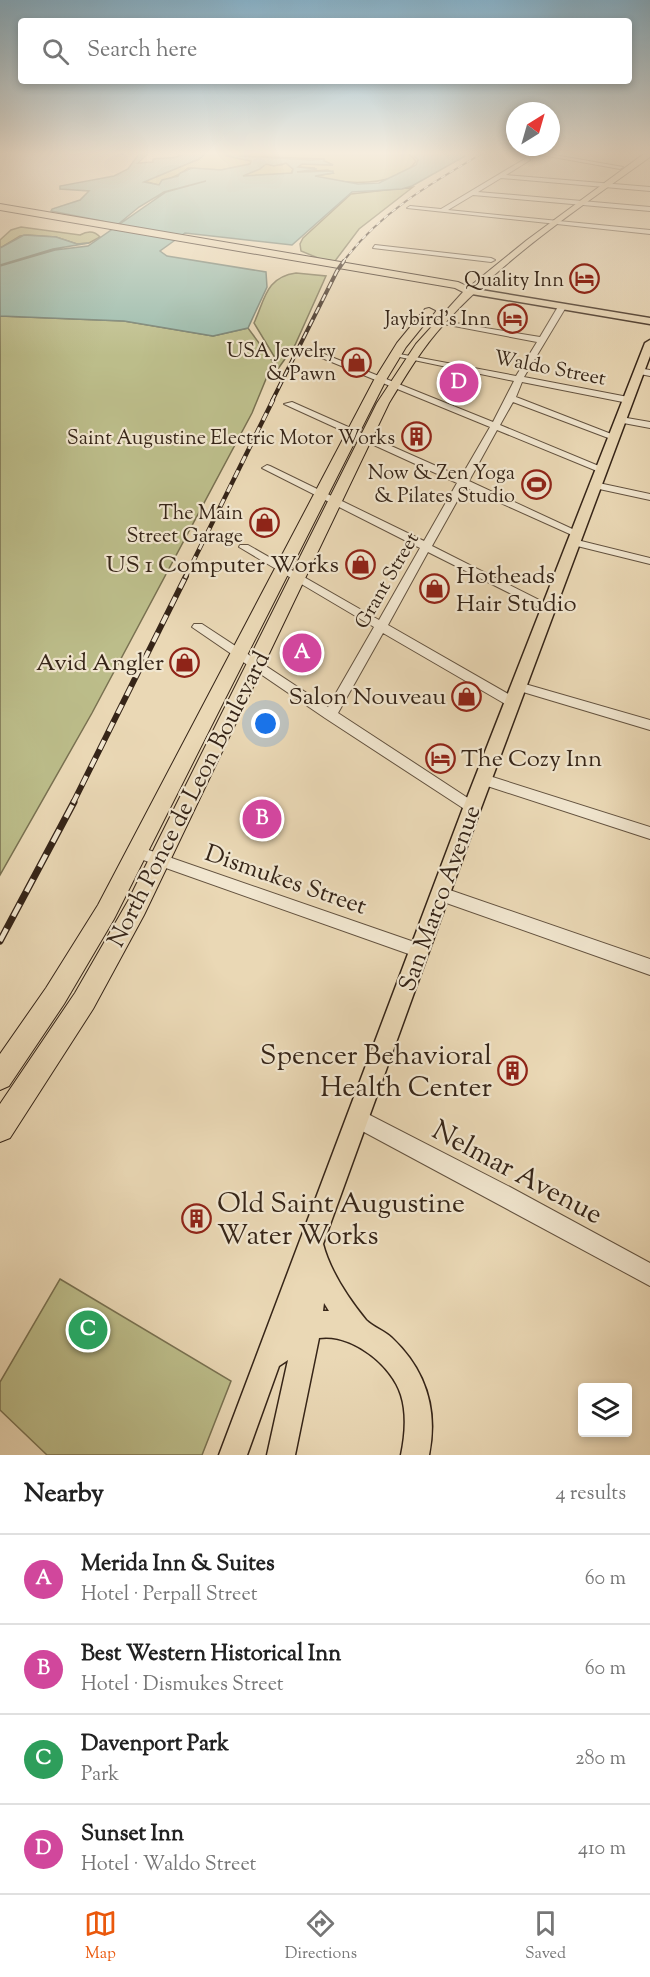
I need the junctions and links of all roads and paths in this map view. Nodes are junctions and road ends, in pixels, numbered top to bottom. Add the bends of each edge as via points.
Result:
1 (57, 221) edge
2 (68, 221) edge
3 (545, 221) joint
4 (556, 222) junction
5 (93, 226) junction
6 (650, 232) edge
7 (184, 242) junction
8 (375, 247) dead end
9 (491, 260) junction
10 (394, 280) junction
11 (453, 288) junction
12 (469, 291) junction
13 (562, 307) junction
14 (650, 321) edge
15 (437, 322) junction
16 (542, 340) junction
17 (650, 343) edge
18 (394, 355) junction
19 (321, 356) dead end
20 (410, 358) junction
21 (644, 372) edge
22 (521, 380) junction
23 (386, 382) junction
24 (511, 398) junction
25 (628, 400) junction
26 (289, 404) dead end
27 (621, 420) junction
28 (650, 425) edge
29 (495, 426) junction
30 (352, 432) junction
31 (614, 437) junction
32 (366, 438) junction
33 (267, 468) dead end
34 (598, 477) junction
35 (463, 483) junction
36 (320, 495) junction
37 (650, 497) edge
38 (335, 502) junction
39 (575, 538) junction
40 (244, 546) dead end
41 (426, 548) junction
42 (650, 561) edge
43 (291, 574) junction
44 (549, 608) junction
45 (198, 627) dead end
46 (380, 627) junction
47 (247, 658) junction
48 (515, 694) junction
49 (330, 715) junction
50 (650, 725) edge
51 (483, 779) junction
52 (472, 808) junction
53 (650, 833) edge
54 (137, 852) junction
55 (160, 860) junction
56 (441, 894) junction
57 (420, 951) junction
58 (650, 967) edge
59 (0, 1077) edge
60 (358, 1119) junction
61 (0, 1128) edge
62 (313, 1256) junction
63 (650, 1275) edge
64 (308, 1329) junction
65 (357, 1329) junction
66 (267, 1362) junction
67 (233, 1455) edge
68 (281, 1455) edge
69 (415, 1455) edge

1 - 5 highway
2 - 5 highway
3 - 4 street
3 - 9 highway, North Ponce de Leon Boulevard
4 - 6 street
4 - 12 highway, North Ponce de Leon Boulevard
5 - 7 highway
7 - 10 highway
7 - 11 highway
8 - 9 street
9 - 11 highway, North Ponce de Leon Boulevard
10 - 11 highway
10 - 11 highway
11 - 12 highway
11 - 18 highway, North Ponce de Leon Boulevard
12 - 13 main road
12 - 15 highway, North Ponce de Leon Boulevard
13 - 14 main road
13 - 16 street, Grant Street
15 - 16 street
15 - 20 highway, North Ponce de Leon Boulevard
16 - 22 street, Grant Street
17 - 21 main road, San Marco Avenue
18 - 20 street, Waldo Street
18 - 23 highway, North Ponce de Leon Boulevard
19 - 23 street
20 - 22 street, Waldo Street
20 - 23 highway, North Ponce de Leon Boulevard
21 - 25 main road, San Marco Avenue
22 - 24 street, Grant Street
22 - 25 street, Waldo Street
23 - 29 street
23 - 30 highway, North Ponce de Leon Boulevard
23 - 32 highway, North Ponce de Leon Boulevard
24 - 29 street, Grant Street
24 - 31 street
25 - 27 main road, San Marco Avenue
26 - 30 street
27 - 28 street
27 - 31 main road, San Marco Avenue
29 - 34 street
29 - 35 street, Grant Street
30 - 32 street
30 - 36 highway, North Ponce de Leon Boulevard
31 - 34 main road, San Marco Avenue
32 - 35 street
32 - 38 highway, North Ponce de Leon Boulevard
33 - 36 street
34 - 37 street
34 - 39 main road, San Marco Avenue
35 - 39 street
35 - 41 street, Grant Street
36 - 38 street
36 - 43 highway, North Ponce de Leon Boulevard
38 - 41 street
38 - 43 highway, North Ponce de Leon Boulevard
39 - 42 street
39 - 44 main road, San Marco Avenue
40 - 43 street
41 - 44 street
41 - 46 street, Grant Street
43 - 46 street
43 - 47 highway, North Ponce de Leon Boulevard
44 - 48 main road, San Marco Avenue
45 - 47 street
46 - 48 street
46 - 49 street, Grant Street
47 - 49 street
47 - 54 highway, North Ponce de Leon Boulevard
47 - 55 highway, North Ponce de Leon Boulevard
48 - 50 street
48 - 51 main road, San Marco Avenue
49 - 52 street
51 - 52 main road, San Marco Avenue
51 - 53 street
52 - 56 main road, San Marco Avenue
54 - 55 street, Dismukes Street
54 - 59 highway, North Ponce de Leon Boulevard via 77,960
55 - 57 street, Dismukes Street
55 - 61 highway, North Ponce de Leon Boulevard via 84,1001
56 - 57 main road, San Marco Avenue
56 - 58 street
57 - 60 main road, San Marco Avenue
60 - 62 main road, San Marco Avenue
60 - 63 street, Nelmar Avenue
62 - 64 main road
62 - 65 main road
62 - 66 main road, San Marco Avenue
64 - 65 main road via 325,1323
64 - 66 main road via 286,1341
64 - 68 main road
65 - 69 main road via 386,1349 415,1395
66 - 67 main road, San Marco Avenue

